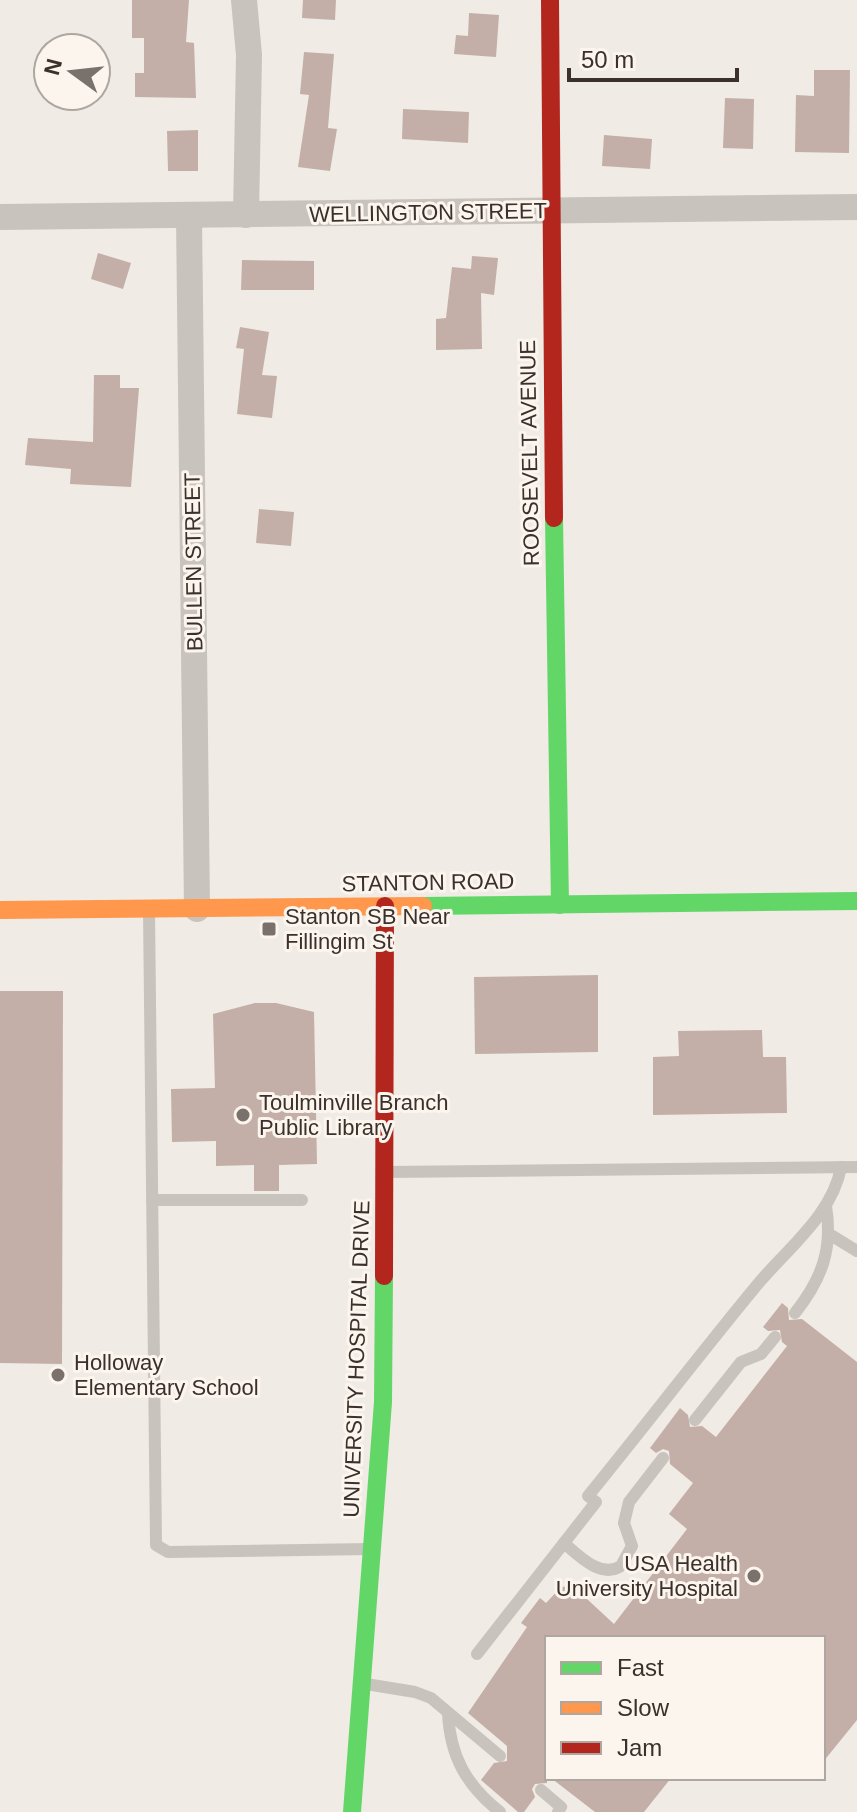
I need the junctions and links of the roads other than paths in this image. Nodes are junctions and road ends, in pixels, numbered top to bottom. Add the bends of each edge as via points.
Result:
1 (244, 0) edge
2 (550, 0) edge
3 (857, 207) edge
4 (549, 209) junction
5 (246, 215) junction
6 (189, 216) junction
7 (0, 217) edge
8 (857, 901) edge
9 (560, 905) junction
10 (385, 906) junction
11 (149, 909) junction
12 (197, 909) junction
13 (0, 910) edge
14 (841, 1167) junction
15 (857, 1167) edge
16 (384, 1172) junction
17 (152, 1200) junction
18 (302, 1200) dead end
19 (826, 1206) junction
20 (829, 1234) junction
21 (857, 1251) edge
22 (795, 1313) dead end
23 (775, 1337) dead end
24 (695, 1420) dead end
25 (663, 1458) dead end
26 (564, 1543) junction
27 (373, 1549) junction
28 (477, 1654) dead end
29 (363, 1684) junction
30 (448, 1713) junction
31 (500, 1756) dead end
32 (541, 1790) dead end
33 (352, 1812) edge
34 (500, 1812) edge
35 (558, 1812) edge

1 - 5 street via 249,55
2 - 4 street, ROOSEVELT AVENUE
3 - 4 street, WELLINGTON STREET
4 - 5 street, WELLINGTON STREET
4 - 9 street, ROOSEVELT AVENUE
5 - 6 street, WELLINGTON STREET
6 - 7 street, WELLINGTON STREET
6 - 12 street, BULLEN STREET
8 - 9 street, STANTON ROAD
9 - 10 street, STANTON ROAD
10 - 12 street, STANTON ROAD
10 - 16 street, UNIVERSITY HOSPITAL DRIVE
11 - 12 street, STANTON ROAD
11 - 13 street, STANTON ROAD
11 - 17 lane
14 - 15 lane
14 - 16 lane
14 - 19 lane
16 - 27 street, UNIVERSITY HOSPITAL DRIVE via 383,1402
17 - 18 lane
17 - 27 lane via 156,1545 168,1552
19 - 20 lane
19 - 26 lane via 588,1496 596,1502
20 - 21 lane
20 - 22 lane via 820,1276
23 - 24 lane via 761,1354 741,1362
25 - 26 lane via 629,1502 624,1523 632,1546 627,1561 616,1569 602,1569
26 - 28 lane
27 - 29 street, UNIVERSITY HOSPITAL DRIVE
29 - 30 lane via 415,1692
29 - 33 street, UNIVERSITY HOSPITAL DRIVE
30 - 31 lane
30 - 34 lane via 455,1761
32 - 35 lane via 561,1807

